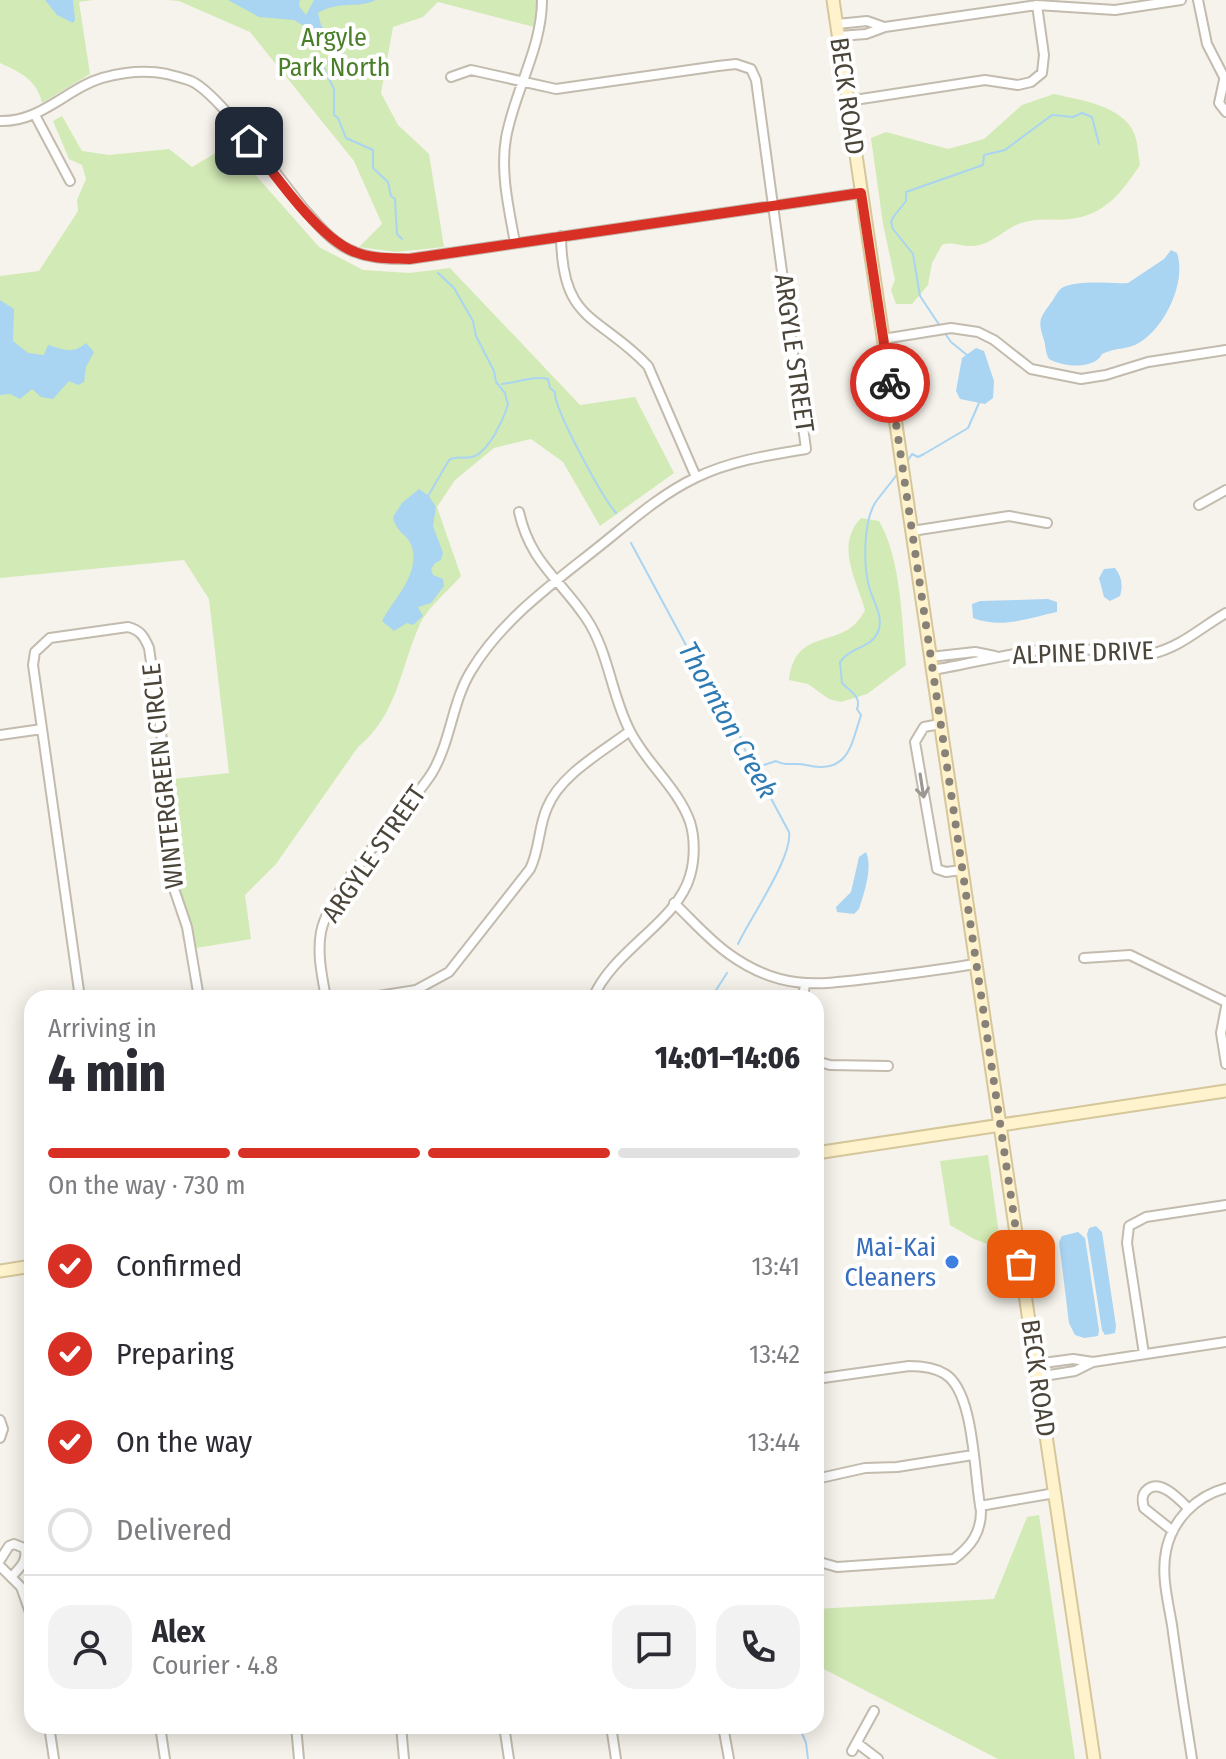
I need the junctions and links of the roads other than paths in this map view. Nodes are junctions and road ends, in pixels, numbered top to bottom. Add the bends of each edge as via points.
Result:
1 (542, 0) edge
2 (833, 0) edge
3 (1181, 0) edge
4 (1198, 0) edge
5 (1021, 4) edge
6 (1037, 5) junction
7 (838, 30) junction
8 (451, 77) dead end
9 (1225, 80) edge
10 (524, 82) junction
11 (848, 101) junction
12 (1226, 112) edge
13 (35, 115) junction
14 (0, 121) edge
15 (70, 181) dead end
16 (861, 193) junction
17 (774, 205) junction
18 (561, 236) junction
19 (515, 243) junction
20 (883, 339) junction
21 (1226, 350) edge
22 (696, 477) junction
23 (1226, 490) edge
24 (1199, 505) dead end
25 (519, 512) dead end
26 (1047, 523) dead end
27 (912, 531) junction
28 (557, 581) junction
29 (1226, 613) edge
30 (1000, 656) junction
31 (930, 657) junction
32 (932, 670) junction
33 (940, 724) junction
34 (42, 729) junction
35 (630, 731) junction
36 (0, 735) edge
37 (962, 870) junction
38 (674, 903) junction
39 (1084, 958) dead end
40 (975, 964) junction
41 (805, 984) junction
42 (79, 990) edge
43 (198, 990) edge
44 (325, 990) edge
45 (416, 990) edge
46 (597, 990) edge
47 (804, 990) edge
48 (1226, 1005) edge
49 (824, 1063) edge
50 (1226, 1064) edge
51 (888, 1066) dead end
52 (1226, 1091) edge
53 (1000, 1126) junction
54 (824, 1152) edge
55 (1226, 1205) edge
56 (24, 1267) edge
57 (0, 1271) edge
58 (1226, 1342) edge
59 (1144, 1354) junction
60 (1036, 1371) junction
61 (824, 1378) edge
62 (0, 1420) edge
63 (0, 1438) edge
64 (973, 1455) junction
65 (824, 1477) edge
66 (1226, 1488) edge
67 (1055, 1493) junction
68 (980, 1506) junction
69 (1189, 1509) junction
70 (1173, 1531) junction
71 (24, 1548) edge
72 (24, 1561) edge
73 (0, 1563) edge
74 (824, 1563) edge
75 (12, 1576) junction
76 (24, 1593) edge
77 (874, 1711) dead end
78 (50, 1734) edge
79 (161, 1734) edge
80 (297, 1734) edge
81 (402, 1734) edge
82 (505, 1734) edge
83 (612, 1734) edge
84 (724, 1734) edge
85 (54, 1759) edge
86 (165, 1759) edge
87 (299, 1759) edge
88 (404, 1759) edge
89 (509, 1759) edge
90 (616, 1759) edge
91 (729, 1759) edge
92 (878, 1759) edge
93 (1094, 1759) edge
94 (1192, 1759) edge

1 - 10 street
2 - 7 main road, BECK ROAD
3 - 6 street via 1115,10
4 - 9 street via 1207,44
5 - 6 street
5 - 7 street via 885,27 867,21
6 - 11 street via 1044,55 1042,73 1031,82 985,80
7 - 11 main road, BECK ROAD
8 - 10 street, ARGYLE STREET via 471,70
9 - 12 street via 1219,103
10 - 17 street, ARGYLE STREET via 556,89 736,64 751,69
10 - 19 street via 504,158
11 - 16 main road, BECK ROAD
13 - 14 street
13 - 15 street
13 - 19 street via 99,79 145,72 193,81 219,104 314,221 354,252 409,259
16 - 17 street
16 - 20 main road, BECK ROAD
17 - 18 street
17 - 22 street, ARGYLE STREET via 806,449
18 - 19 street
18 - 22 street via 570,293 586,317 648,366
20 - 21 street via 951,328 978,332 1031,369 1081,379
20 - 27 main road, BECK ROAD
22 - 28 street, ARGYLE STREET via 667,493
23 - 24 street
25 - 28 street via 533,553
26 - 27 street via 1009,516
27 - 31 main road, BECK ROAD
28 - 35 street via 598,639
28 - 44 street, ARGYLE STREET via 521,610 470,672 431,773 327,915 320,949
29 - 30 street, ALPINE DRIVE via 1178,645 1145,656 1075,648
30 - 31 street via 975,652
30 - 32 street, ALPINE DRIVE
31 - 32 main road, BECK ROAD
32 - 33 main road, BECK ROAD
33 - 37 main road, BECK ROAD
33 -> 37 street via 924,727 915,742 937,869
34 - 36 street
34 - 42 street, WINTERGREEN CIRCLE
34 - 43 street, WINTERGREEN CIRCLE via 33,665 43,643 63,635 137,629 151,661 170,797 170,877 187,927
35 - 38 street via 691,824 690,876
35 - 45 street via 556,793 547,806 530,869 449,972
37 - 40 main road, BECK ROAD
38 - 41 street via 742,963
38 - 46 street
39 - 48 street via 1130,955
40 - 41 street via 844,984
40 - 53 main road, BECK ROAD
41 - 47 street
48 - 50 street via 1221,1033
49 - 51 street
52 - 53 main road
53 - 54 main road
53 - 60 main road, BECK ROAD
55 - 59 street via 1146,1217 1129,1226
56 - 57 main road
58 - 59 street
59 - 60 street via 1093,1362 1073,1359
60 - 67 main road, BECK ROAD
61 - 64 street via 909,1366 945,1374 964,1401
62 - 63 street
64 - 65 street
64 - 68 street
66 - 69 street
67 - 68 street
67 - 93 main road, BECK ROAD
68 - 74 street via 976,1536 954,1559 837,1567
69 - 70 street
69 - 70 street via 1165,1488 1146,1491 1144,1508
70 - 94 street via 1165,1574
71 - 73 street via 9,1546
72 - 75 street
73 - 75 street
75 - 76 street
77 - 92 street via 854,1747
78 - 85 street
79 - 86 street
80 - 87 street
81 - 88 street
82 - 89 street
83 - 90 street
84 - 91 street

